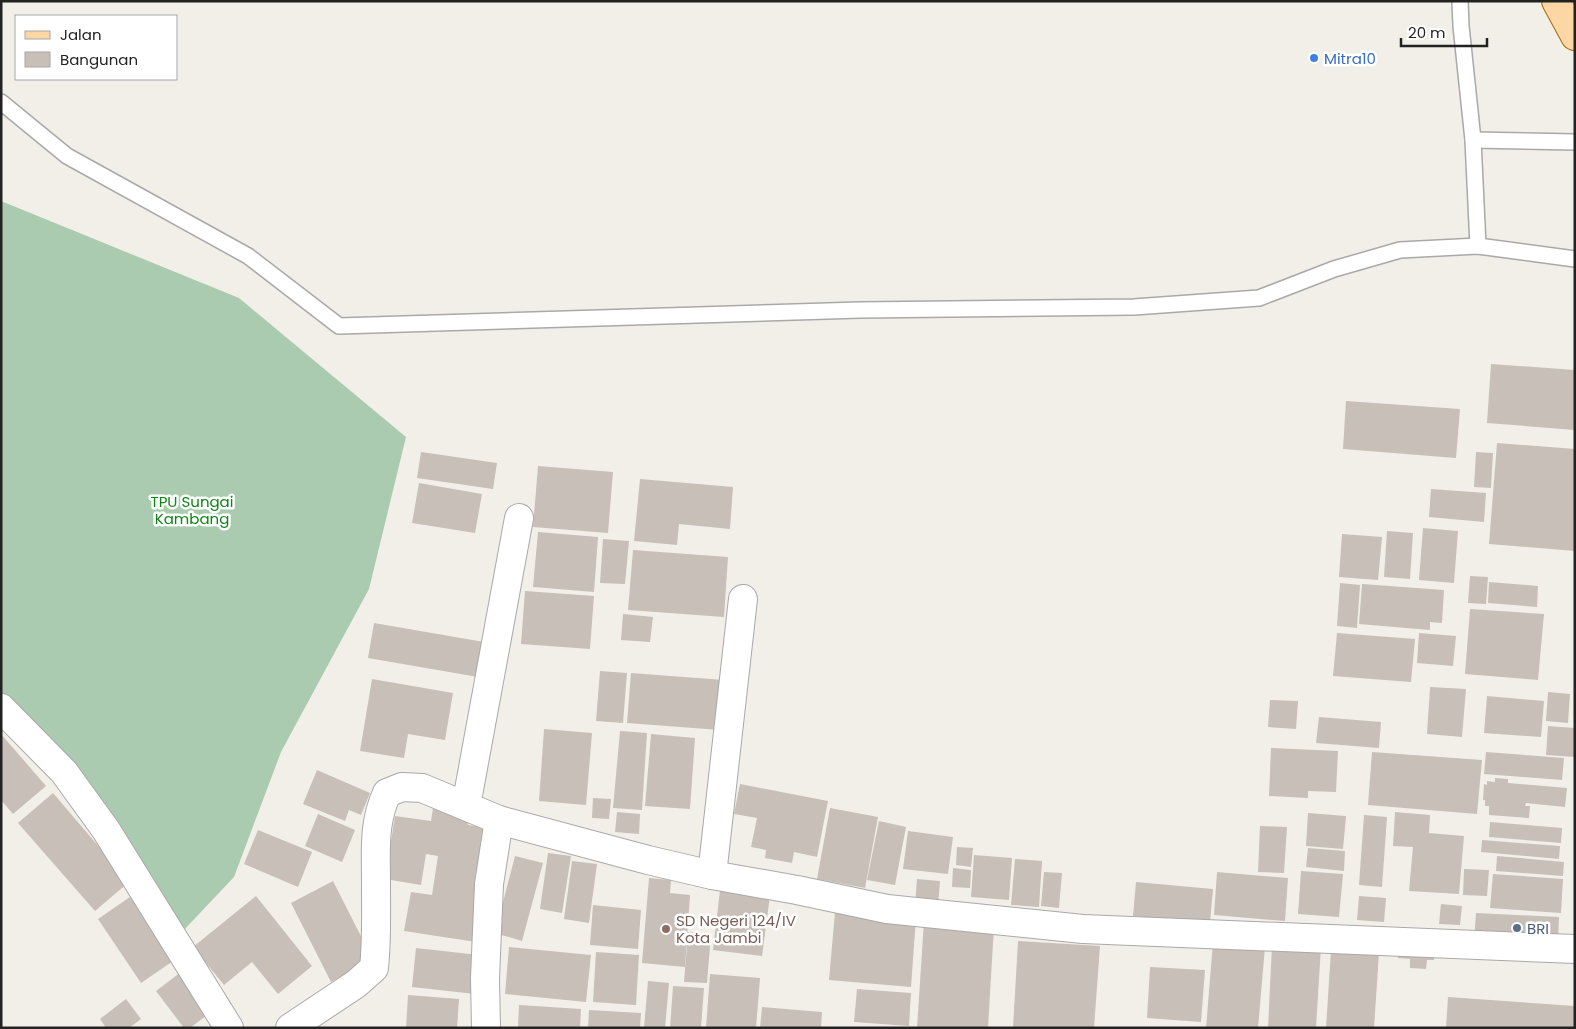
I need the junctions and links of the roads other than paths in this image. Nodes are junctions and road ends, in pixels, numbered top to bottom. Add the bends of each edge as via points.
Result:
1 (1460, 1) edge
2 (1556, 1) edge
3 (1575, 36) edge
4 (1, 102) edge
5 (1473, 140) junction
6 (1575, 142) edge
7 (1478, 246) junction
8 (1575, 259) edge
9 (519, 518) dead end
10 (743, 600) dead end
11 (1, 708) edge
12 (466, 806) junction
13 (499, 820) junction
14 (712, 875) junction
15 (1575, 949) edge
16 (229, 1028) edge
17 (290, 1028) edge
18 (486, 1028) edge

1 - 5 lane
2 - 3 main road
4 - 7 lane via 67,156 248,256 339,326 860,310 1134,307 1259,298 1334,269 1400,250
5 - 6 lane
5 - 7 lane
7 - 8 lane
9 - 12 street
10 - 14 street
11 - 16 street via 64,772 106,830
12 - 13 street
12 - 17 street via 422,788 402,788 387,793 380,809 376,836 377,941 374,968 356,984
13 - 14 street
13 - 18 street via 488,884
14 - 15 street via 887,909 1083,929

